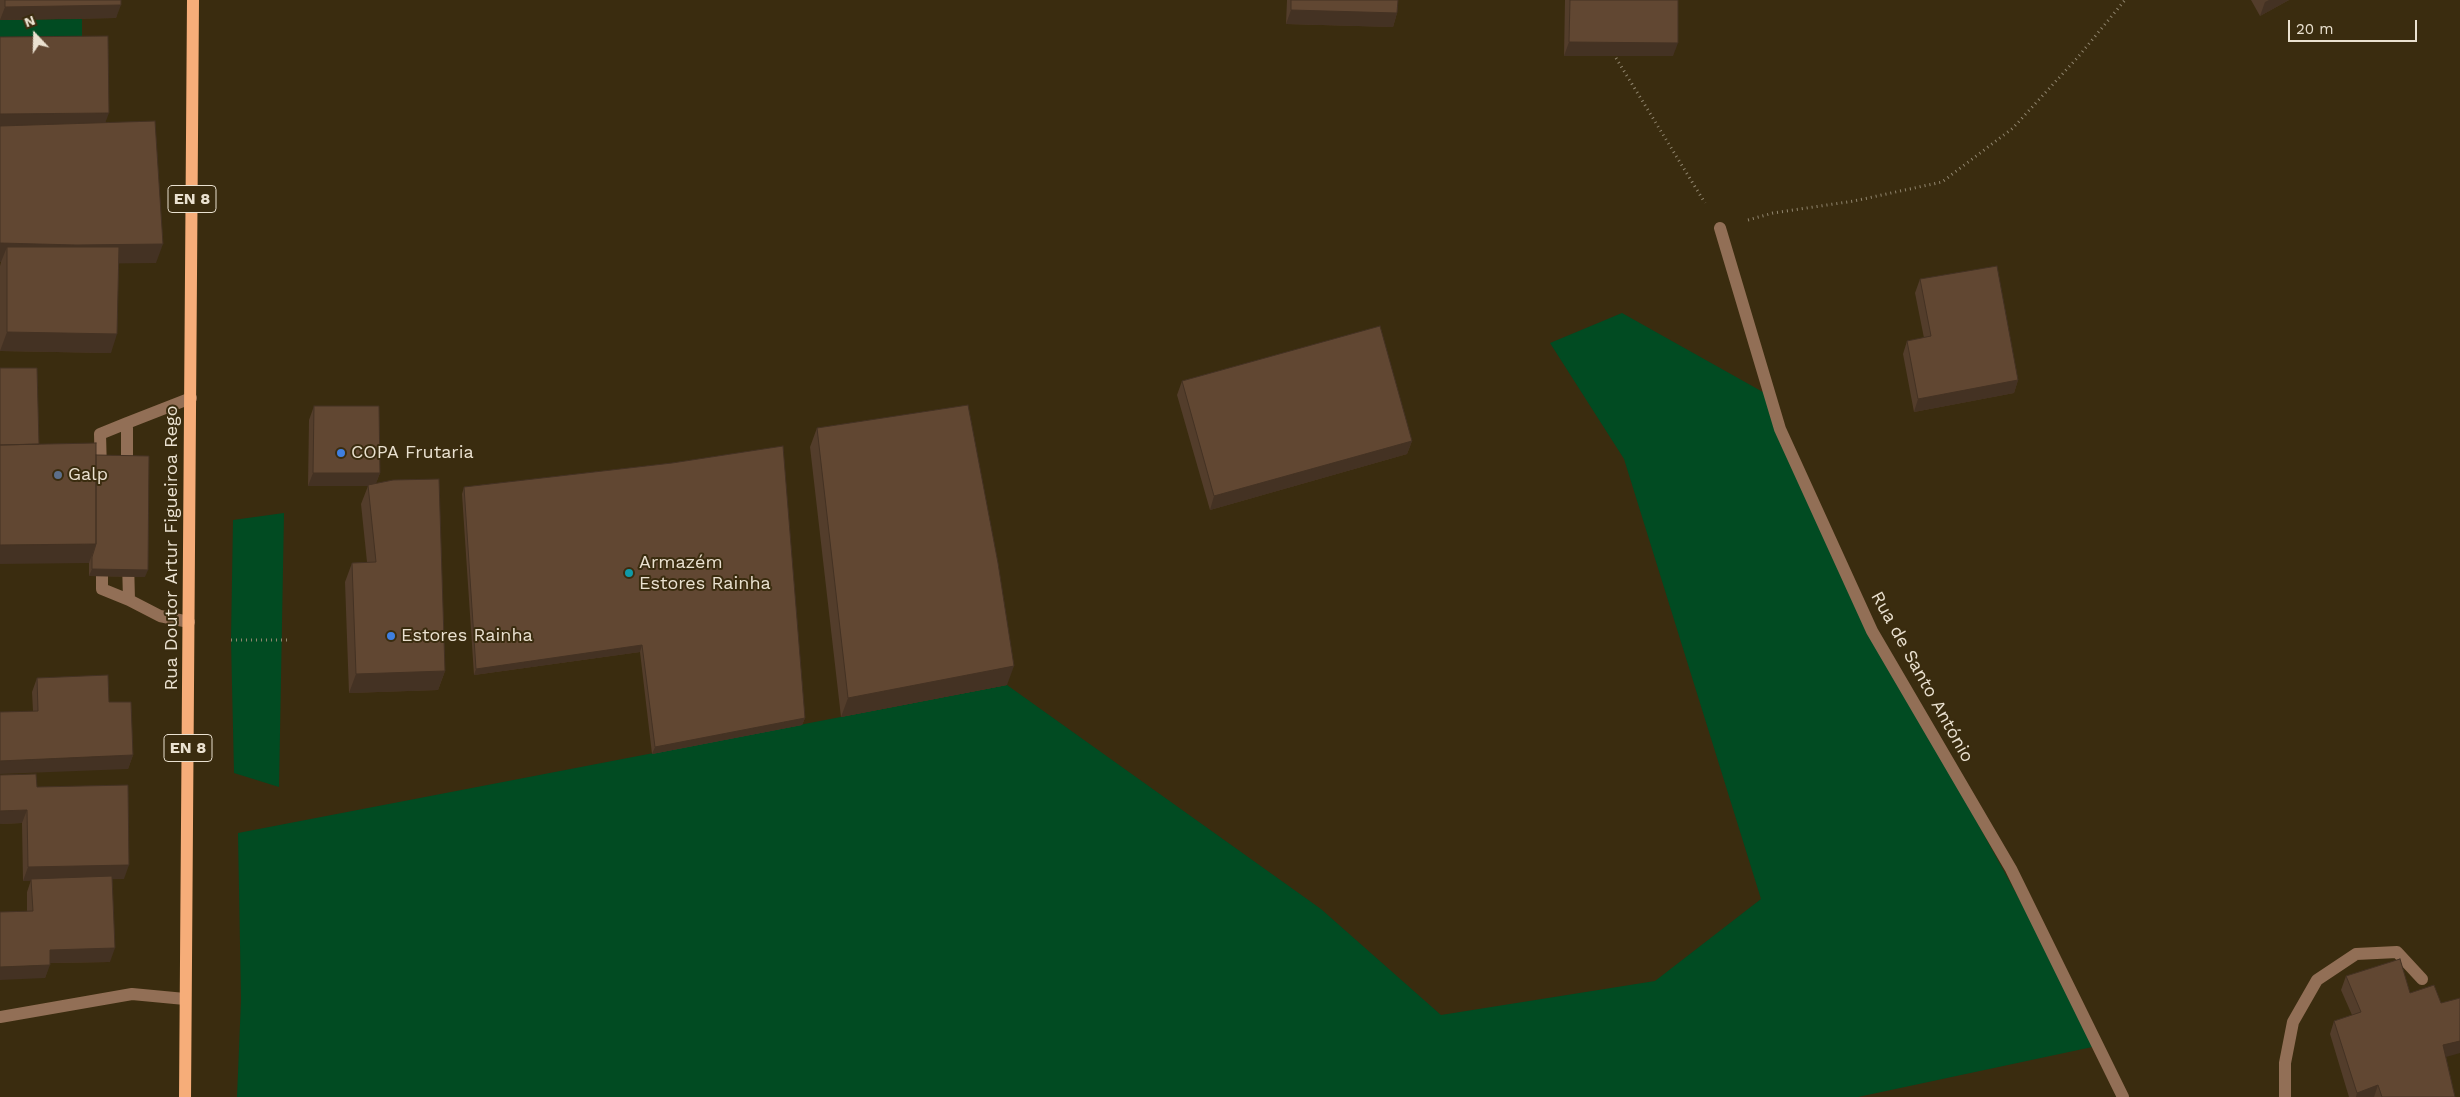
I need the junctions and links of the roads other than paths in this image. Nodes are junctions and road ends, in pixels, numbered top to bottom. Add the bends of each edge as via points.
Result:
1 (193, 0) edge
2 (1720, 228) road end
3 (191, 398) junction
4 (127, 423) junction
5 (101, 483) edge
6 (127, 485) edge
7 (102, 550) edge
8 (128, 552) edge
9 (129, 600) junction
10 (189, 622) junction
11 (2422, 979) dead end
12 (186, 999) junction
13 (0, 1017) edge
14 (185, 1097) edge
15 (2123, 1097) edge
16 (2285, 1097) edge

1 - 3 main road, Rua Doutor Artur Figueiroa Rego / EN 8
2 - 15 street, Rua de Santo António via 1780,429 1872,631 2011,869
3 - 4 street
3 - 10 main road, Rua Doutor Artur Figueiroa Rego / EN 8
4 - 5 street via 100,434
4 - 6 street
7 - 9 street via 102,589
8 - 9 street
9 - 10 street via 160,616
10 - 12 main road, Rua Doutor Artur Figueiroa Rego / EN 8
11 - 16 street via 2398,952 2356,954 2317,980 2293,1022 2286,1063
12 - 13 street via 132,994
12 - 14 main road, Rua Doutor Artur Figueiroa Rego / EN 8

